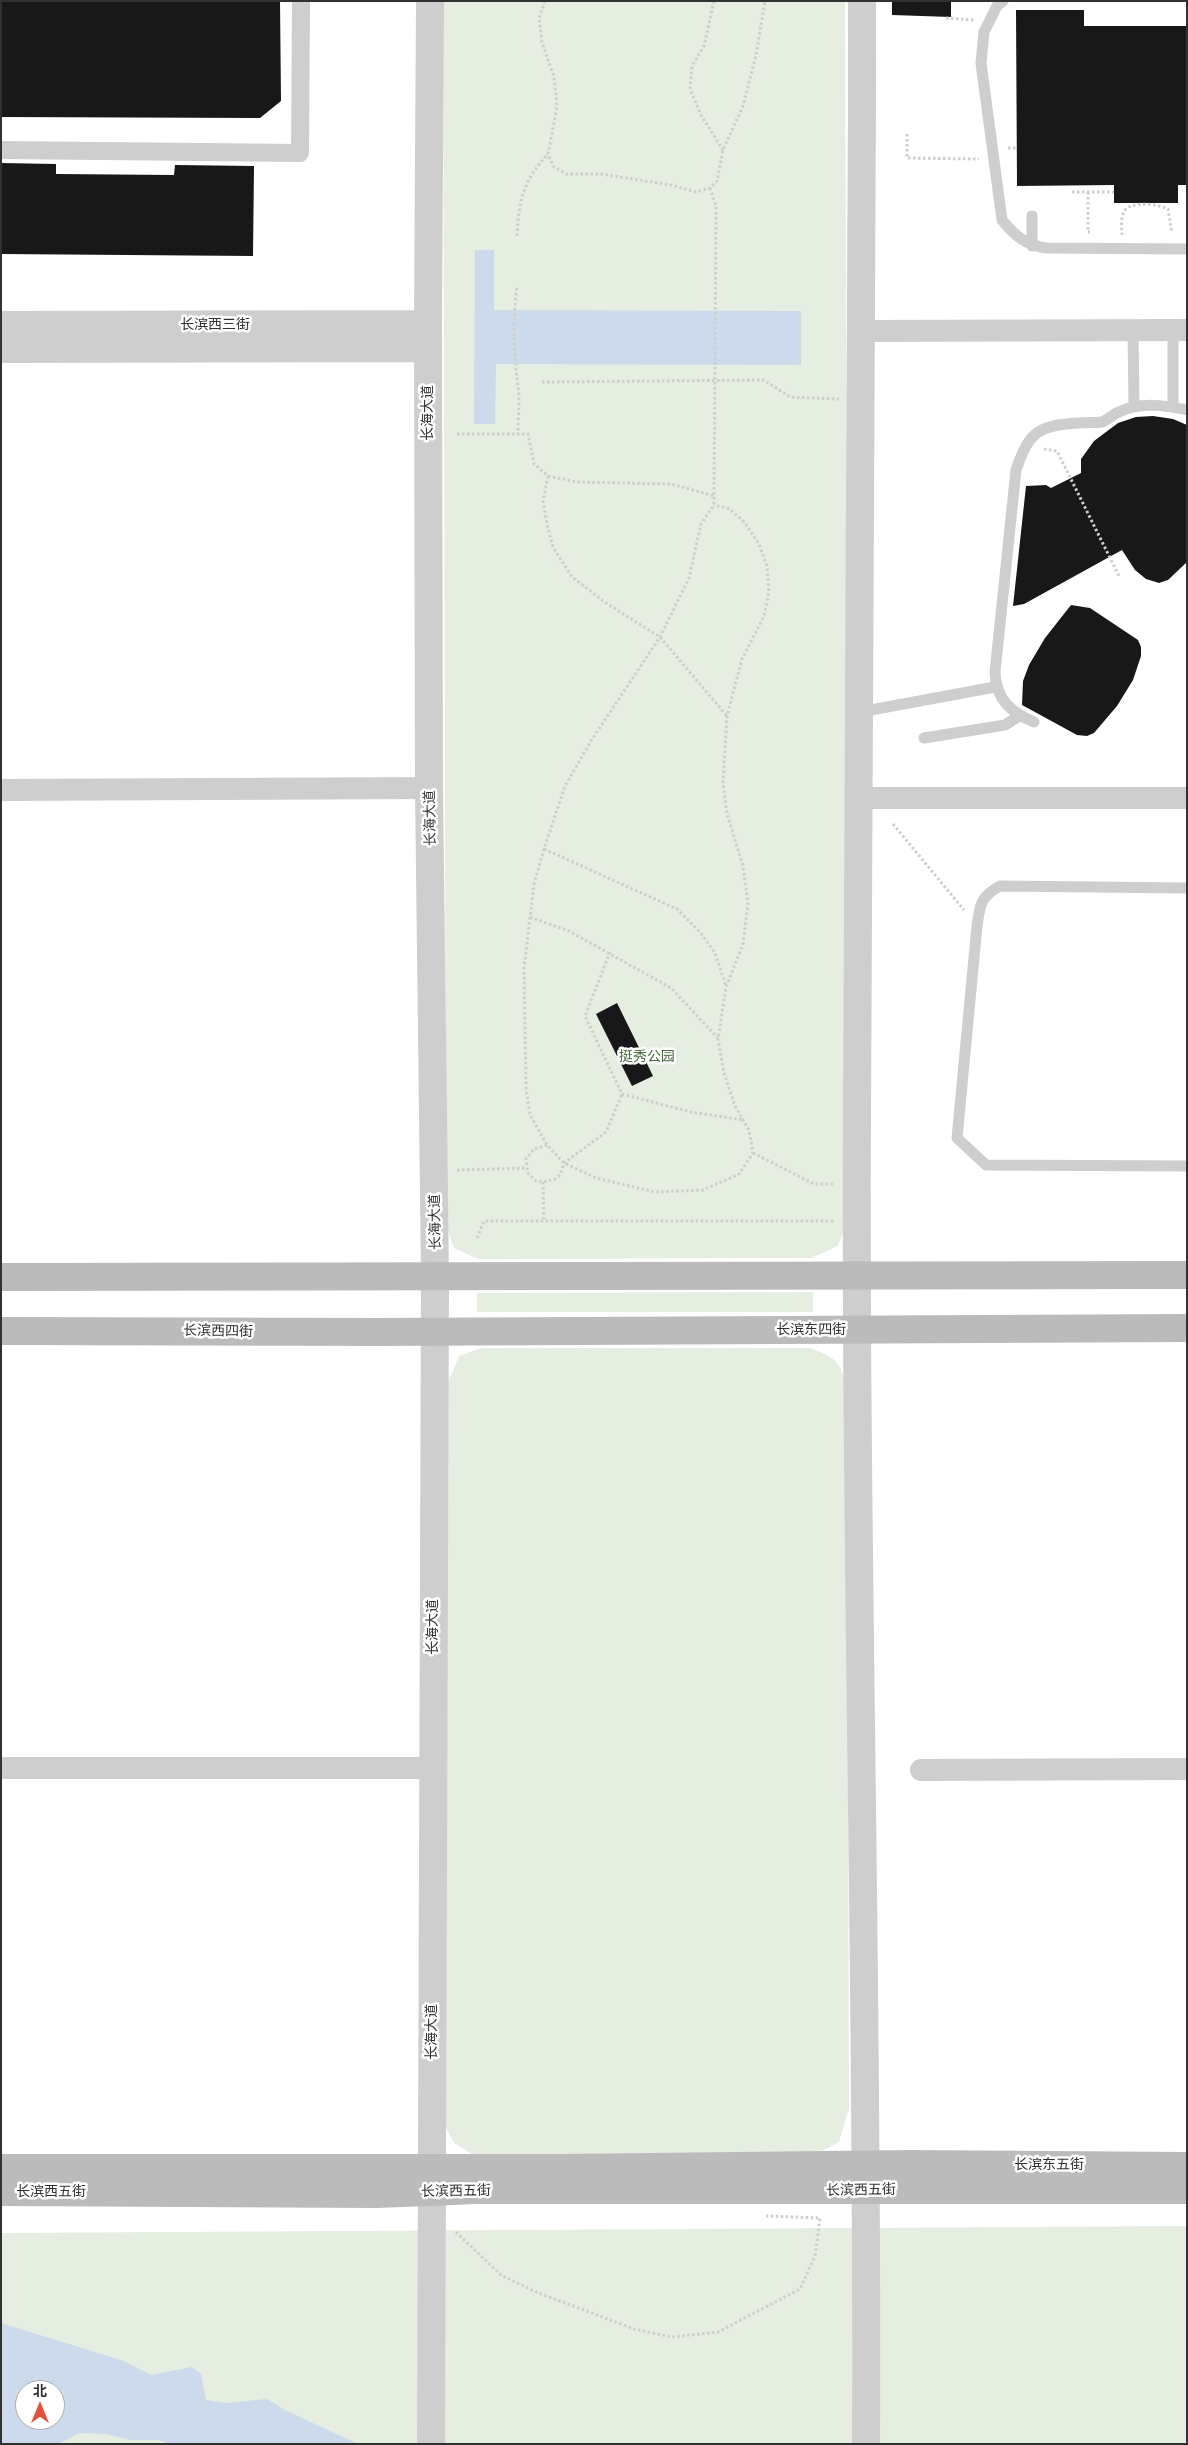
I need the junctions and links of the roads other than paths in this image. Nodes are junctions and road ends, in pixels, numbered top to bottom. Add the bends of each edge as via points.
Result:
1 (301, 1) edge
2 (430, 1) edge
3 (862, 1) edge
4 (1003, 1) edge
5 (1, 150) edge
6 (1032, 216) dead end
7 (1032, 246) junction
8 (1187, 249) edge
9 (1, 325) edge
10 (1133, 330) junction
11 (1180, 330) edge
12 (862, 331) junction
13 (428, 336) junction
14 (1, 348) edge
15 (1134, 407) junction
16 (1173, 407) junction
17 (1187, 410) edge
18 (995, 687) junction
19 (860, 712) junction
20 (1019, 716) junction
21 (1034, 722) dead end
22 (924, 738) dead end
23 (429, 788) junction
24 (1, 790) edge
25 (860, 798) junction
26 (1187, 798) edge
27 (1187, 888) edge
28 (1187, 1166) edge
29 (1187, 1275) edge
30 (857, 1276) junction
31 (1, 1277) edge
32 (435, 1278) junction
33 (1187, 1328) edge
34 (1, 1330) edge
35 (857, 1330) junction
36 (435, 1331) junction
37 (1, 1768) edge
38 (432, 1768) junction
39 (1187, 1769) edge
40 (921, 1770) dead end
41 (1187, 2166) edge
42 (1, 2168) edge
43 (911, 2177) junction
44 (867, 2178) junction
45 (432, 2180) junction
46 (1187, 2190) edge
47 (1, 2192) edge
48 (431, 2444) edge
49 (866, 2444) edge

1 - 5 street via 300,153
2 - 13 street, 长海大道
3 - 12 street
4 - 7 lane via 997,6 984,32 981,63 1002,220 1014,235
6 - 7 lane
7 - 8 lane
9 - 13 street, 长滨西三街
10 - 11 street
10 - 12 street
10 - 15 lane
11 - 16 lane
12 - 19 street
13 - 14 street, 长滨西三街
13 - 23 street, 长海大道
15 - 16 lane
15 - 18 lane via 1118,412 1104,422 1042,428 1024,446 1016,470
16 - 17 lane
18 - 19 lane
18 - 20 lane via 1003,701
19 - 25 street
20 - 21 lane
20 - 22 lane via 1005,725
23 - 24 street
23 - 32 street, 长海大道
25 - 26 street
25 - 30 street
27 - 28 lane via 1000,886 989,892 980,903 977,926 957,1138 986,1165
29 - 30 main road
30 - 32 main road
30 - 35 street
31 - 32 main road
32 - 36 street, 长海大道
33 - 35 main road, 长滨东四街
34 - 36 main road, 长滨西四街
35 - 36 main road, 长滨东四街
35 - 44 street
36 - 38 street, 长海大道
37 - 38 street
38 - 45 street, 长海大道
39 - 40 street
41 - 43 main road, 长滨东五街
42 - 45 main road, 长滨西五街
43 - 44 main road, 长滨西五街
43 - 46 main road, 长滨东五街
44 - 45 main road, 长滨西五街
44 - 49 street
45 - 47 main road, 长滨西五街 via 377,2194
45 - 48 street, 长海大道

